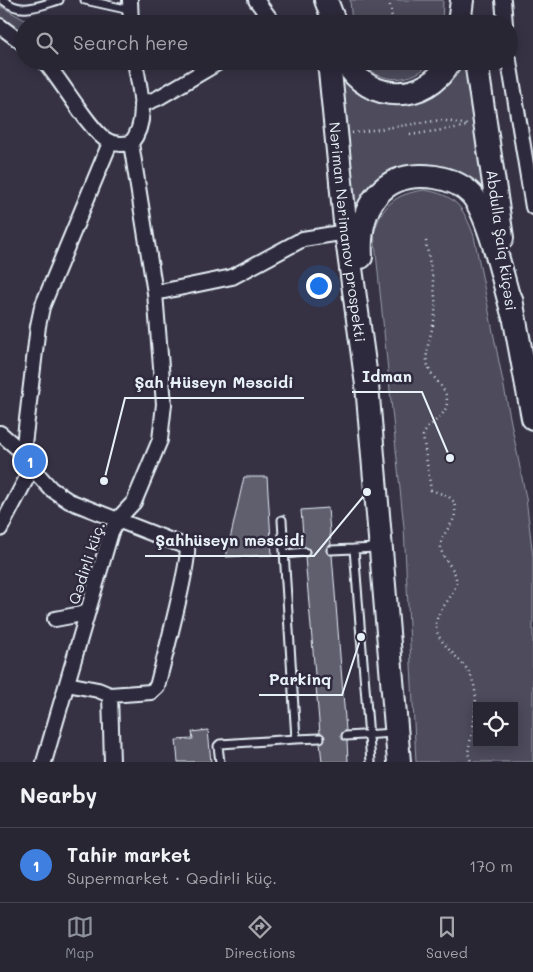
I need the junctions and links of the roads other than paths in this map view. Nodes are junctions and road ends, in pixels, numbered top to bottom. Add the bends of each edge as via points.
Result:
1 (3, 0) edge
2 (59, 0) edge
3 (85, 0) edge
4 (256, 0) edge
5 (326, 0) edge
6 (462, 0) edge
7 (471, 0) edge
8 (503, 0) edge
9 (131, 11) edge
10 (267, 15) edge
11 (327, 15) edge
12 (332, 15) edge
13 (460, 15) edge
14 (472, 15) edge
15 (504, 15) edge
16 (1, 28) edge
17 (15, 38) edge
18 (51, 70) edge
19 (136, 70) edge
20 (206, 70) edge
21 (330, 70) edge
22 (351, 70) edge
23 (444, 70) edge
24 (477, 70) edge
25 (511, 70) edge
26 (141, 105) junction
27 (110, 143) junction
28 (131, 143) junction
29 (531, 187) edge
30 (533, 207) edge
31 (346, 232) junction
32 (156, 293) junction
33 (513, 314) junction
34 (367, 385) junction
35 (533, 418) edge
36 (0, 433) edge
37 (24, 453) junction
38 (32, 468) junction
39 (118, 519) junction
40 (282, 520) dead end
41 (0, 529) edge
42 (383, 548) junction
43 (354, 549) junction
44 (331, 550) dead end
45 (305, 552) dead end
46 (285, 554) junction
47 (87, 613) junction
48 (55, 619) dead end
49 (67, 684) junction
50 (110, 695) junction
51 (397, 733) junction
52 (369, 734) junction
53 (346, 736) dead end
54 (320, 738) dead end
55 (296, 739) junction
56 (44, 762) edge
57 (112, 762) edge
58 (220, 762) edge
59 (371, 762) edge
60 (399, 762) edge

1 - 2 lane via 10,6 25,10
3 - 9 lane
4 - 10 street
5 - 11 main road
5 - 12 main road
6 - 13 main road
7 - 14 main road
8 - 15 street
16 - 17 street
18 - 27 street via 98,133
19 - 26 street
20 - 26 street
21 - 31 main road, Nəriman Nərimanov prospekti
22 - 23 main road via 368,86 397,94 415,92 428,86
24 - 33 main road, Abdulla Şaiq küçəsi
25 - 29 street
26 - 28 street via 141,126
27 - 28 street
27 - 37 street via 42,307
28 - 32 street, Qədirli küç.
29 - 30 street
31 - 32 street via 304,239 232,277
31 - 34 main road, Nəriman Nərimanov prospekti
32 - 39 street, Qədirli küç. via 164,375 163,428 134,502
33 - 34 main road via 485,220 471,194 443,178 424,175 404,178 387,186 374,199 362,223 360,250
33 - 35 main road, Abdulla Şaiq küçəsi
34 - 42 main road, Nəriman Nərimanov prospekti
36 - 37 street
37 - 38 street
38 - 39 street via 51,489 69,501
38 - 41 street
39 - 47 street, Qədirli küç. via 111,532
39 - 50 street via 183,544 189,552 157,687 151,692
40 - 46 lane
42 - 43 lane
42 - 51 main road, Nəriman Nərimanov prospekti
43 - 44 lane
43 - 52 lane
45 - 46 lane
46 - 55 lane
47 - 48 street
47 - 49 street, Qədirli küç.
49 - 50 street
49 - 56 street, Qədirli küç.
50 - 57 street
51 - 52 lane
51 - 60 main road, Nəriman Nərimanov prospekti
52 - 53 lane
52 - 59 lane
54 - 55 lane
55 - 58 lane via 220,744

